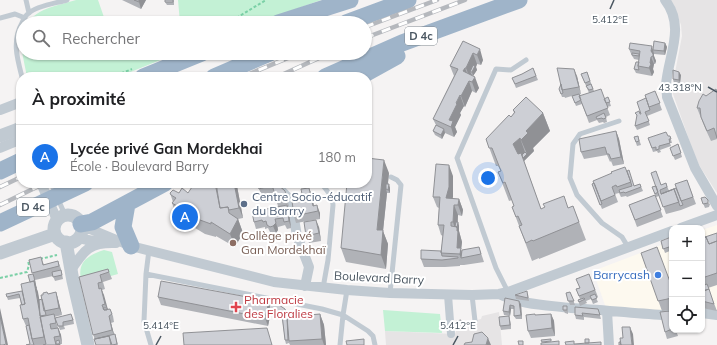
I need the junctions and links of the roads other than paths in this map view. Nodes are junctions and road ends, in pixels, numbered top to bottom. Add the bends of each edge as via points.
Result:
1 (26, 0) edge
2 (67, 0) edge
3 (350, 0) edge
4 (408, 0) edge
5 (519, 0) edge
6 (528, 0) edge
7 (665, 0) edge
8 (29, 13) junction
9 (20, 16) edge
10 (27, 16) edge
11 (300, 16) edge
12 (365, 16) edge
13 (0, 18) edge
14 (16, 37) edge
15 (16, 49) edge
16 (372, 56) edge
17 (18, 60) edge
18 (185, 60) edge
19 (254, 60) edge
20 (364, 60) edge
21 (526, 60) dead end
22 (21, 72) edge
23 (155, 72) edge
24 (226, 72) edge
25 (336, 72) edge
26 (368, 72) edge
27 (16, 104) edge
28 (0, 110) edge
29 (619, 121) dead end
30 (16, 130) edge
31 (0, 136) edge
32 (16, 141) edge
33 (0, 148) edge
34 (16, 163) edge
35 (0, 171) edge
36 (391, 178) dead end
37 (44, 188) edge
38 (56, 188) edge
39 (58, 188) edge
40 (156, 188) edge
41 (279, 188) edge
42 (325, 188) edge
43 (127, 204) junction
44 (717, 206) edge
45 (717, 215) edge
46 (61, 218) junction
47 (0, 222) edge
48 (689, 225) edge
49 (80, 230) junction
50 (669, 232) edge
51 (55, 234) junction
52 (103, 242) junction
53 (128, 245) junction
54 (628, 247) junction
55 (67, 248) junction
56 (149, 250) junction
57 (0, 253) edge
58 (72, 270) junction
59 (146, 274) junction
60 (305, 286) junction
61 (323, 288) junction
62 (346, 290) junction
63 (390, 293) junction
64 (504, 293) junction
65 (448, 295) junction
66 (472, 295) junction
67 (607, 311) junction
68 (669, 314) edge
69 (705, 314) edge
70 (343, 315) junction
71 (717, 316) edge
72 (475, 321) dead end
73 (451, 334) dead end
74 (88, 345) edge
75 (151, 345) edge
76 (340, 345) edge
77 (375, 345) edge
78 (609, 345) edge

1 - 8 lane
2 - 8 lane
3 - 11 highway
4 - 12 highway
5 - 16 highway, D 4c
6 - 26 highway via 408,50
7 - 44 street via 675,20 675,43 666,85 667,97 695,168
8 - 10 lane
9 - 13 lane via 15,14
14 - 15 lane
17 - 22 lane
18 - 23 highway
19 - 24 highway
20 - 25 highway, D 4c
21 - 64 lane via 511,70 496,69 457,158
27 - 28 street
29 - 54 lane via 580,134 576,138 573,144 570,178 578,195 597,218 622,237
30 - 31 street
32 - 33 street
34 - 35 highway
36 - 63 lane via 401,185
37 - 46 street
38 - 47 highway, D 4c
39 - 46 lane
40 - 43 highway
41 - 60 street via 291,201 297,236 309,267
42 - 61 lane via 332,197 333,205
43 - 49 highway
43 - 53 highway via 123,227
45 - 48 street
46 - 49 street via 74,217
46 - 51 street via 54,229
49 - 52 street
49 - 53 street, Boulevard Barry via 90,229
49 - 55 street via 75,241
50 - 54 street, Boulevard Barry
51 - 55 street
51 - 57 street
52 - 53 street
52 - 58 street via 88,249
53 - 56 street, Boulevard Barry
54 - 64 street, Boulevard Barry
55 - 58 street
56 - 59 lane
56 - 60 street, Boulevard Barry via 258,279
58 - 74 street via 72,281
59 - 70 lane
59 - 75 lane via 144,321
60 - 61 street, Boulevard Barry
61 - 62 street, Boulevard Barry
62 - 63 street, Boulevard Barry
62 - 70 lane
63 - 65 street, Boulevard Barry
64 - 66 street, Boulevard Barry
64 - 67 street via 512,300
65 - 66 street, Boulevard Barry
65 - 73 street
66 - 72 lane
67 - 68 street
67 - 78 street
69 - 71 street
70 - 76 lane
70 - 77 lane via 368,331 373,336

